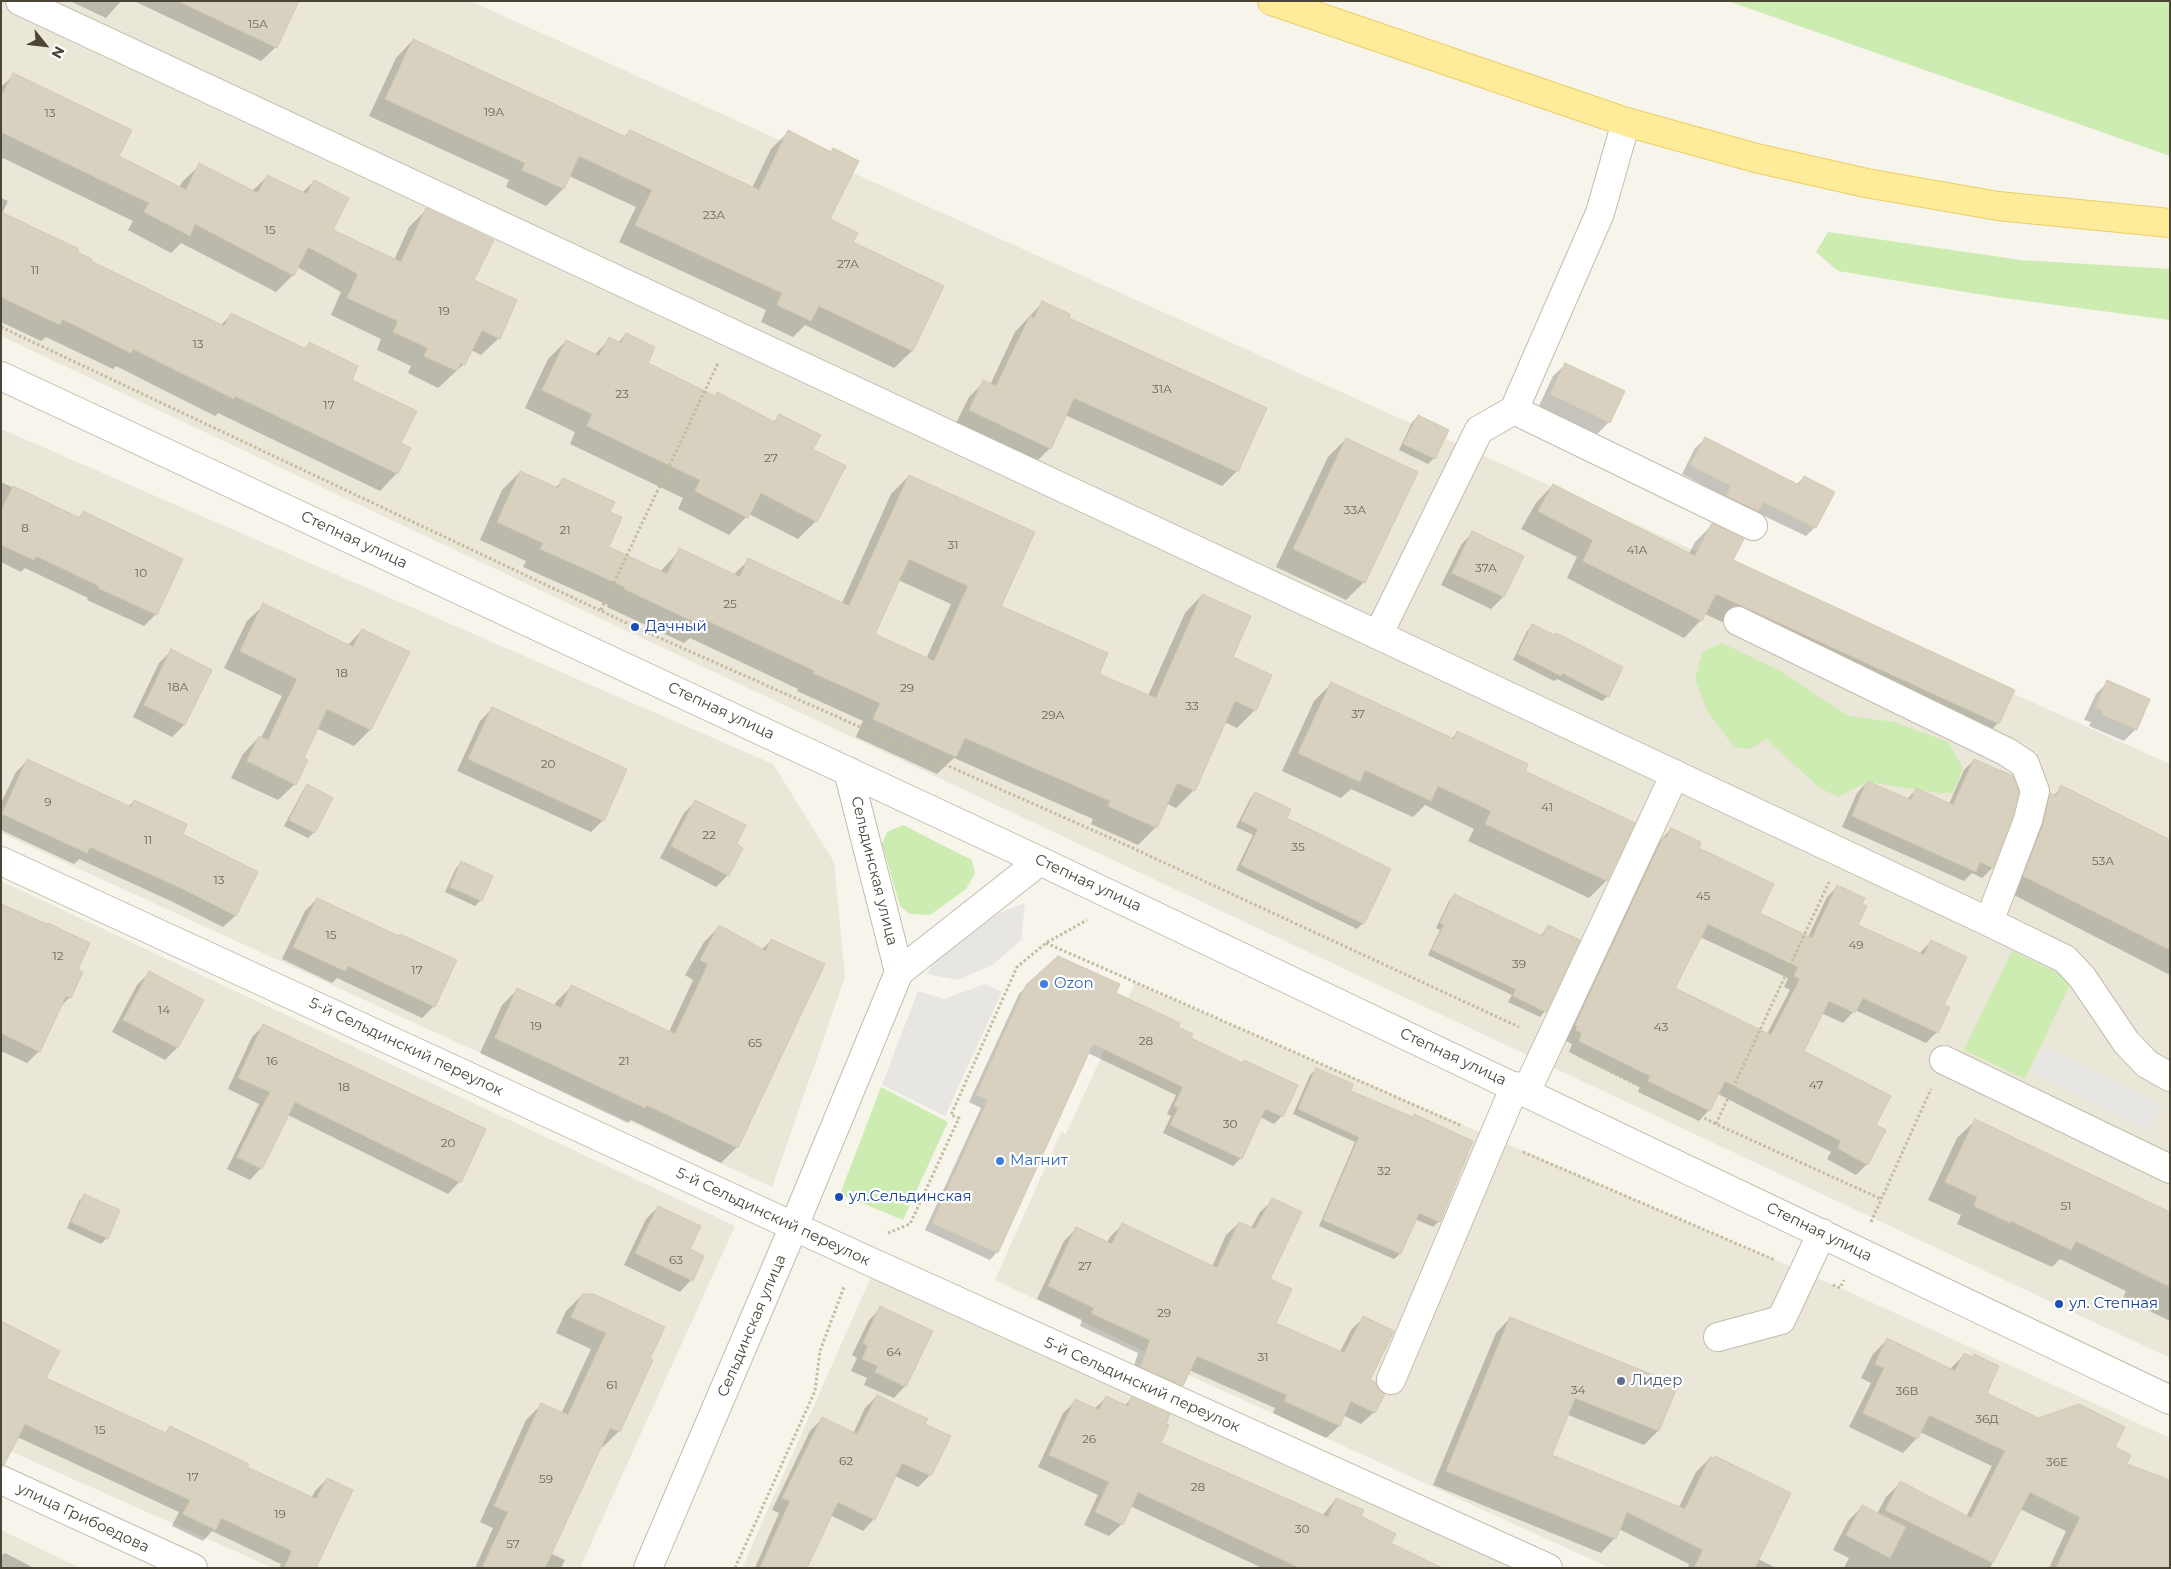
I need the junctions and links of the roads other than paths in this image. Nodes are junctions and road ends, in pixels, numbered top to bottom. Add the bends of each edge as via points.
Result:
1 (20, 1) edge
2 (1272, 1) edge
3 (1626, 122) junction
4 (2170, 224) edge
5 (1, 376) edge
6 (1514, 410) junction
7 (1753, 526) dead end
8 (1738, 621) dead end
9 (1378, 635) junction
10 (848, 771) junction
11 (1675, 774) junction
12 (1040, 860) junction
13 (1, 861) edge
14 (1990, 922) junction
15 (899, 972) junction
16 (1944, 1060) road end
17 (2170, 1077) edge
18 (1520, 1089) junction
19 (2170, 1170) edge
20 (794, 1226) junction
21 (1822, 1233) junction
22 (1718, 1336) dead end
23 (1391, 1380) dead end
24 (2170, 1400) edge
25 (1, 1480) edge
26 (193, 1568) edge
27 (648, 1568) edge
28 (1548, 1568) edge

1 - 9 street
2 - 3 main road
3 - 4 main road via 1756,158 1866,183 1998,206
3 - 6 street via 1600,212
5 - 10 street, Степная улица
6 - 7 street
6 - 9 street via 1479,430
8 - 14 street via 2007,752 2025,764 2035,791 2028,820
9 - 11 street
10 - 12 street, Степная улица
10 - 15 street, Сельдинская улица
11 - 14 street
11 - 18 street via 1549,1041
12 - 15 street, Сельдинская улица
12 - 18 street, Степная улица
13 - 20 street, 5-й Сельдинский переулок
14 - 17 street via 2065,959 2082,977 2126,1042 2147,1064
15 - 20 street, Сельдинская улица
16 - 19 street
18 - 21 street, Степная улица
18 - 23 street
20 - 27 street, Сельдинская улица
20 - 28 street, 5-й Сельдинский переулок
21 - 22 street via 1780,1320
21 - 24 street, Степная улица
25 - 26 street, улица Грибоедова

